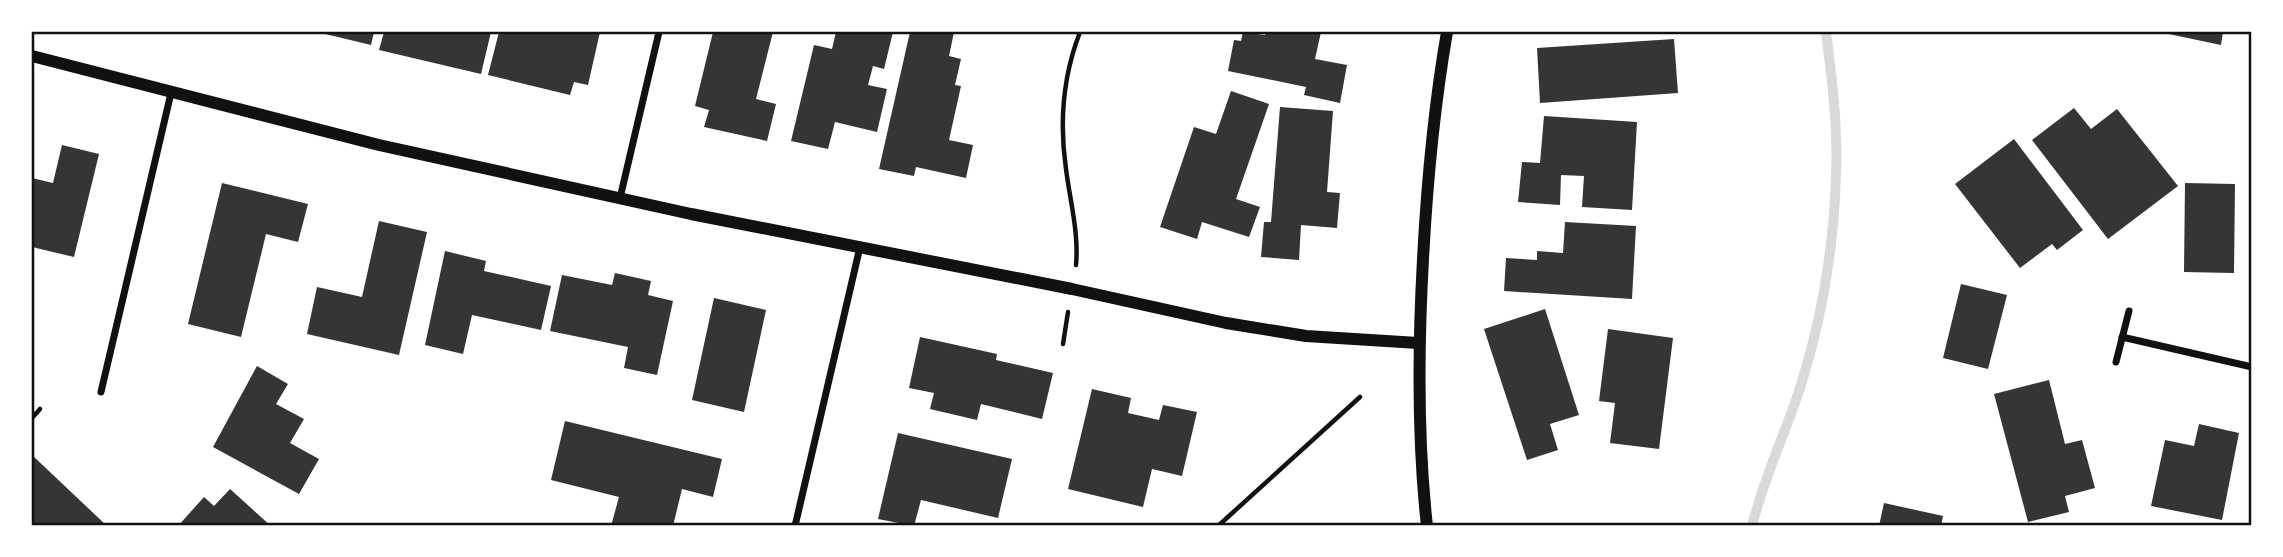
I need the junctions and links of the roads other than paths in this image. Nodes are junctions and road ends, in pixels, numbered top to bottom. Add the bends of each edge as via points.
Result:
1 (659, 32) edge
2 (1447, 32) edge
3 (32, 56) edge
4 (171, 93) junction
5 (620, 198) junction
6 (860, 246) junction
7 (2129, 311) dead end
8 (2122, 337) junction
9 (1418, 343) junction
10 (2116, 362) dead end
11 (2252, 367) edge
12 (101, 392) dead end
13 (795, 526) edge
14 (1427, 526) edge

1 - 5 street
2 - 9 street via 1427,199
3 - 4 street
4 - 5 street via 462,165
4 - 12 street
5 - 6 street
6 - 9 street via 1252,328
6 - 13 street
7 - 8 street
8 - 10 street
8 - 11 street
9 - 14 street via 1418,416

